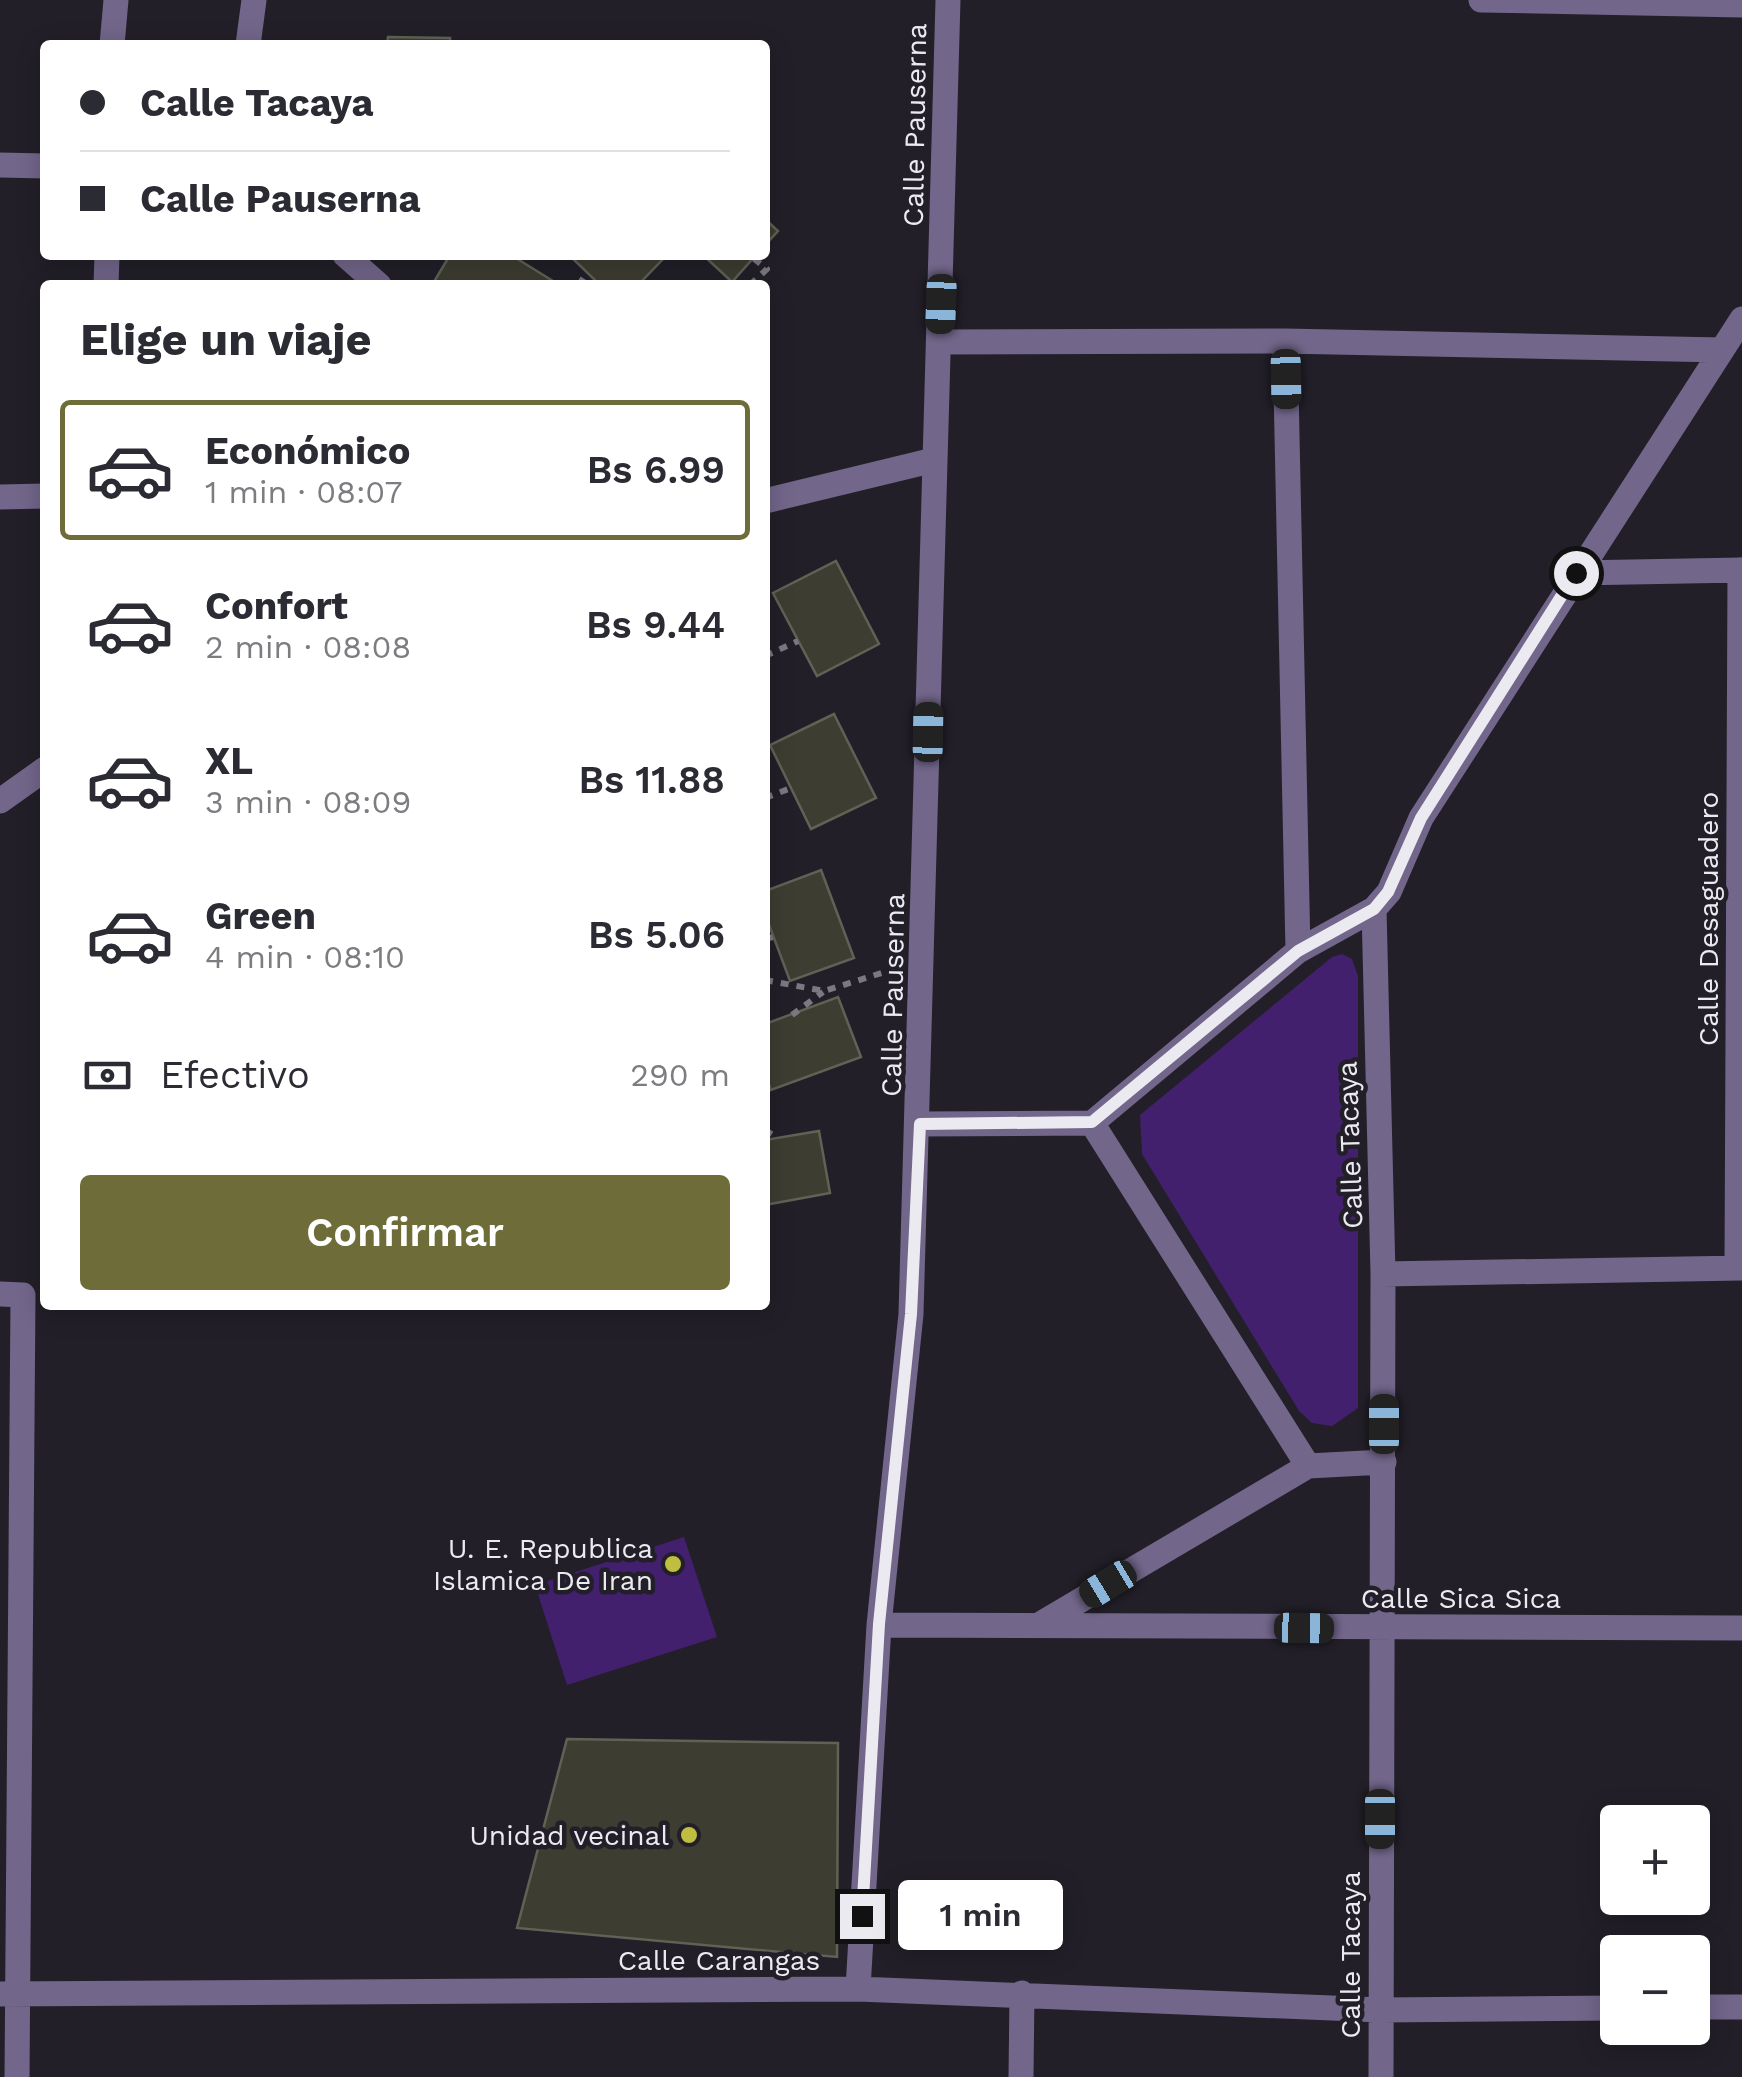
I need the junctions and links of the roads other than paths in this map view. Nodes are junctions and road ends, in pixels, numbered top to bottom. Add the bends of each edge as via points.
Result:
1 (116, 0) edge
2 (254, 0) edge
3 (948, 0) edge
4 (1481, 0) edge
5 (1742, 5) edge
6 (112, 40) edge
7 (249, 40) edge
8 (0, 165) edge
9 (40, 166) edge
10 (350, 260) edge
11 (372, 280) edge
12 (1742, 319) edge
13 (1285, 341) junction
14 (940, 342) junction
15 (1722, 350) junction
16 (934, 460) junction
17 (40, 496) edge
18 (0, 497) edge
19 (770, 499) edge
20 (1741, 570) edge
21 (1576, 573) junction
22 (40, 773) edge
23 (0, 801) edge
24 (1374, 909) junction
25 (1298, 951) junction
26 (1092, 1122) junction
27 (920, 1124) junction
28 (1740, 1268) edge
29 (1383, 1274) junction
30 (0, 1294) edge
31 (1384, 1462) junction
32 (1308, 1466) junction
33 (1042, 1623) junction
34 (879, 1624) junction
35 (1742, 1628) edge
36 (1380, 1629) junction
37 (858, 1989) junction
38 (1022, 1993) junction
39 (10, 1994) edge
40 (1742, 2006) edge
41 (1710, 2007) edge
42 (1600, 2008) edge
43 (1380, 2010) junction
44 (17, 2077) edge
45 (1021, 2077) edge
46 (1380, 2077) edge

1 - 6 street
2 - 7 street
3 - 14 street, Calle Pauserna
4 - 5 street
8 - 9 street
10 - 11 street
12 - 15 street
13 - 14 street
13 - 15 street
13 - 25 street
14 - 16 street, Calle Pauserna
15 - 21 street
16 - 19 street
16 - 27 street, Calle Pauserna
17 - 18 street
20 - 21 street
20 - 28 street, Calle Desaguadero
21 - 24 street via 1421,818
22 - 23 street
24 - 25 street
24 - 29 street, Calle Tacaya
25 - 26 street
26 - 27 street
26 - 32 street
27 - 34 street, Calle Pauserna via 908,1353
28 - 29 street
29 - 31 street, Calle Tacaya
30 - 39 street via 23,1295
31 - 32 street
31 - 36 street, Calle Tacaya
32 - 33 street
33 - 34 street, Calle Sica Sica
33 - 36 street, Calle Sica Sica
34 - 37 street, Calle Pauserna
35 - 36 street, Calle Sica Sica
36 - 43 street, Calle Tacaya
37 - 38 street, Calle Carangas
37 - 39 street, Calle Carangas
38 - 43 street, Calle Carangas
38 - 45 street
39 - 44 street
40 - 41 street
42 - 43 street, Calle Carangas
43 - 46 street, Calle Tacaya

